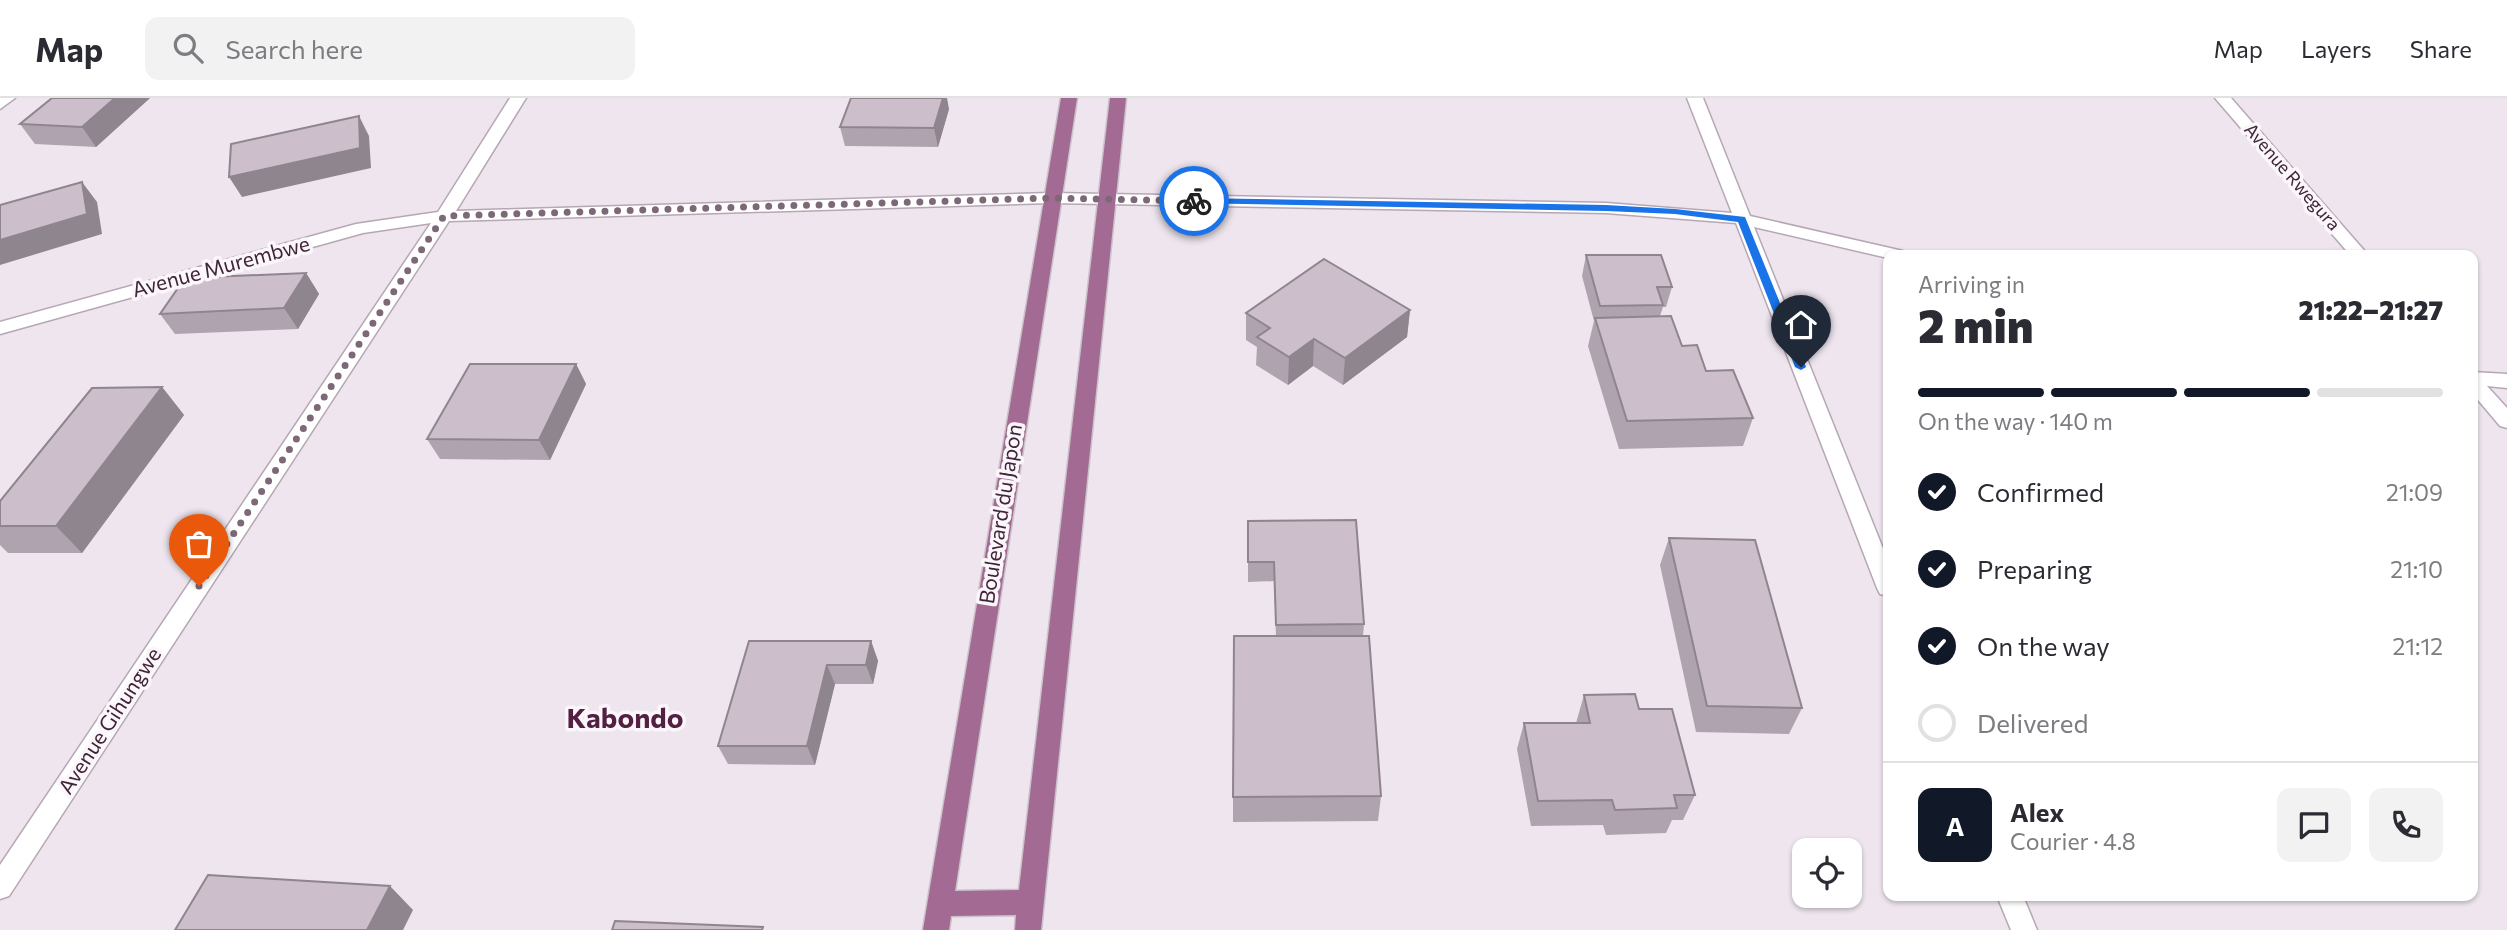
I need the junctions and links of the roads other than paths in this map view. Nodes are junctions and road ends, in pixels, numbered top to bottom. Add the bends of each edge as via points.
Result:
1 (7, 98) edge
2 (518, 98) edge
3 (1069, 98) edge
4 (1118, 98) edge
5 (1695, 98) edge
6 (2223, 98) edge
7 (0, 104) edge
8 (1051, 198) junction
9 (1105, 199) junction
10 (444, 216) junction
11 (1742, 219) junction
12 (2356, 250) edge
13 (1883, 251) edge
14 (0, 328) edge
15 (2478, 380) edge
16 (2507, 381) edge
17 (2478, 386) edge
18 (2507, 421) edge
19 (1883, 575) edge
20 (0, 887) edge
21 (2012, 901) edge
22 (1031, 902) junction
23 (938, 917) edge
24 (1028, 930) edge
25 (2024, 930) edge

1 - 7 street
2 - 10 street, Avenue Gihungwe
3 - 8 main road, Boulevard du Japon
4 - 9 main road
5 - 11 street
6 - 12 street, Avenue Rwegura
8 - 9 street, Avenue Murembwe
8 - 10 street, Avenue Murembwe
8 - 23 main road, Boulevard du Japon
9 - 11 street, Avenue Murembwe via 1606,208
9 - 22 main road
10 - 14 street, Avenue Murembwe via 362,228
10 - 20 street, Avenue Gihungwe
11 - 13 street, Avenue Murembwe
11 - 19 street
15 - 16 street
17 - 18 street
21 - 25 street
22 - 23 main road
22 - 24 main road

